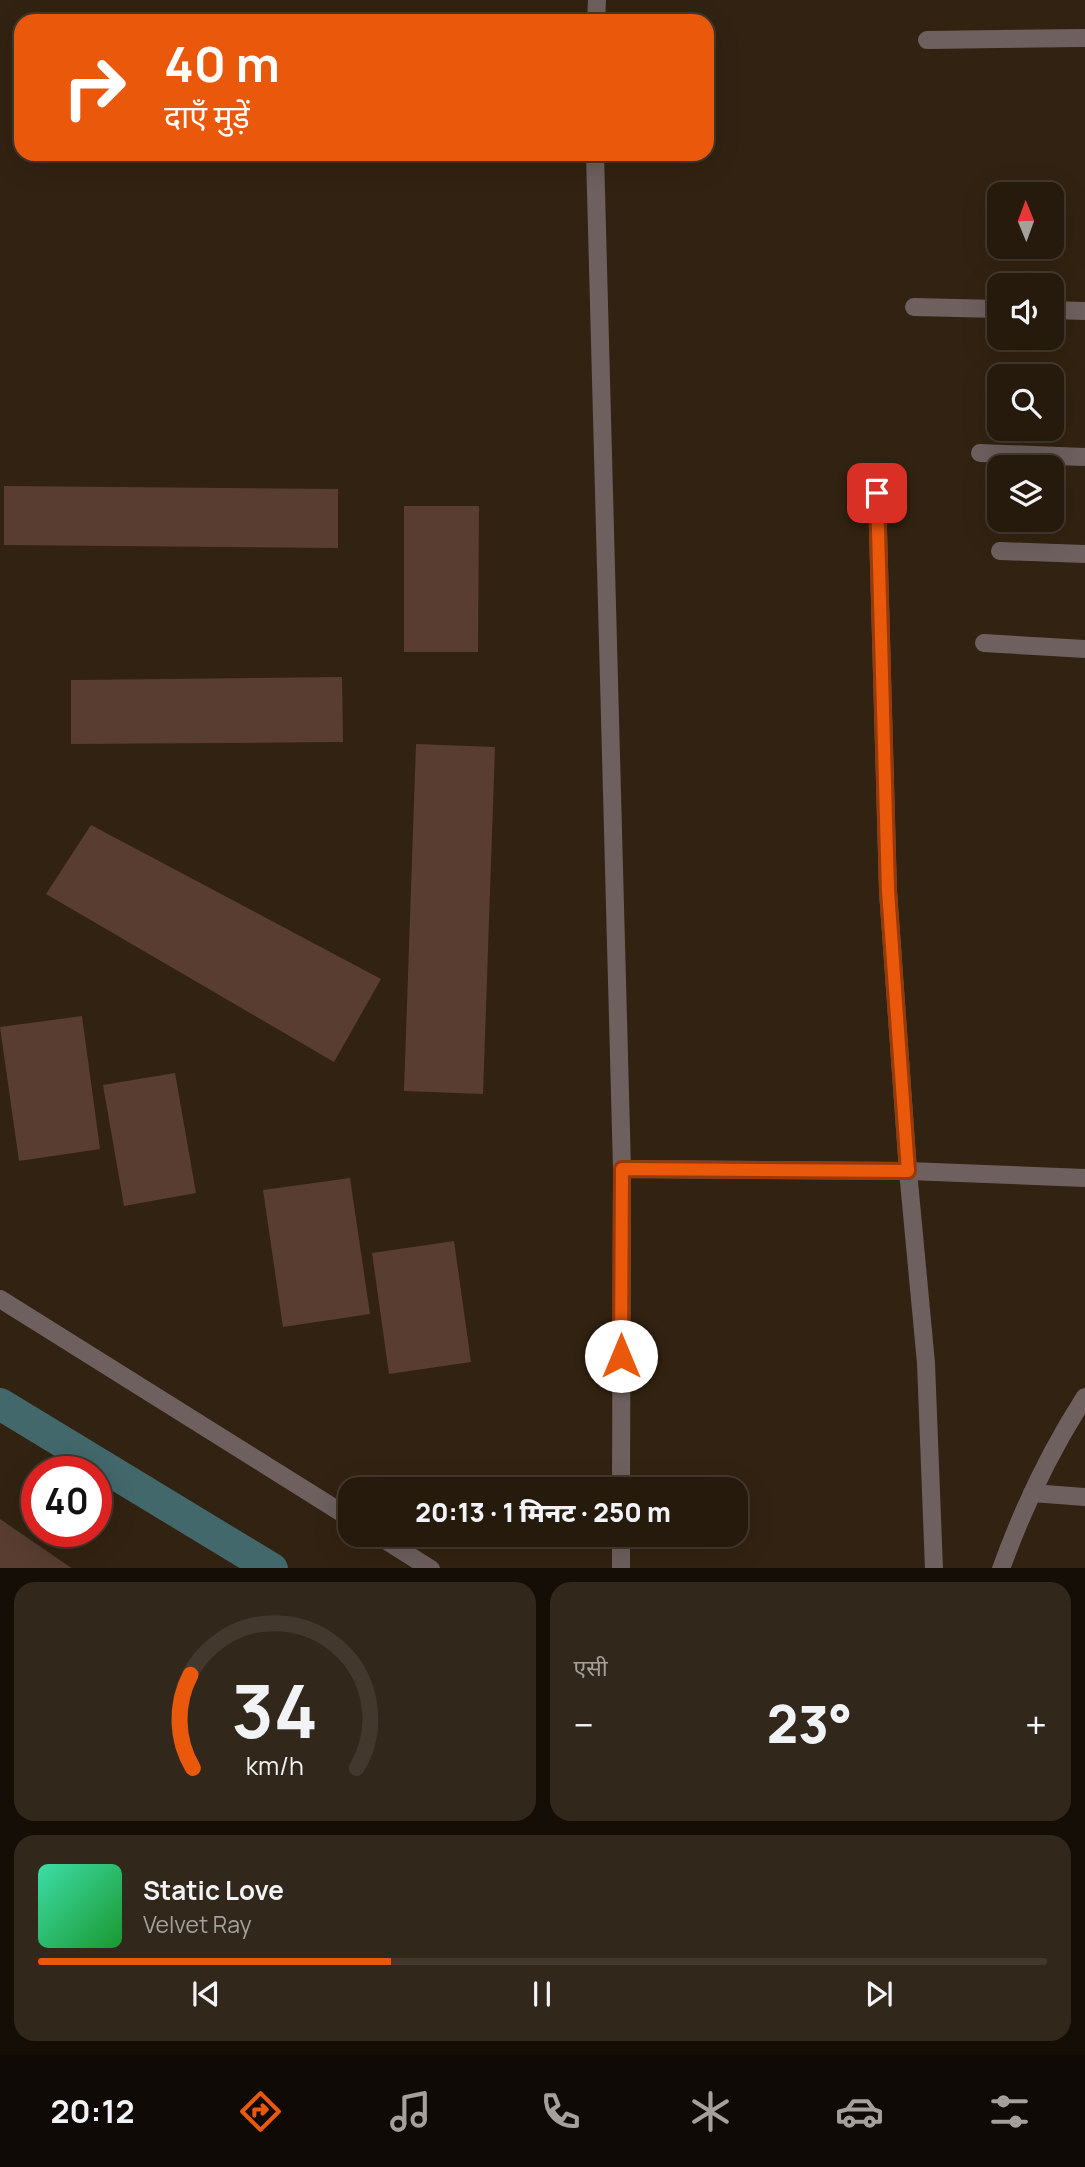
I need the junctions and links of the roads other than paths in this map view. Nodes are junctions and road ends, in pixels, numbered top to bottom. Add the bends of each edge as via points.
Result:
1 (1085, 38) edge
2 (927, 40) dead end
3 (595, 161) edge
4 (914, 307) dead end
5 (987, 309) edge
6 (1064, 310) edge
7 (1085, 311) edge
8 (980, 453) dead end
9 (1085, 457) edge
10 (877, 493) dead end
11 (1000, 551) dead end
12 (1085, 554) edge
13 (984, 643) dead end
14 (1085, 649) edge
15 (622, 1169) junction
16 (908, 1171) junction
17 (1085, 1178) edge
18 (0, 1300) edge
19 (1085, 1397) edge
20 (621, 1477) edge
21 (1032, 1493) junction
22 (1085, 1497) edge
23 (338, 1511) edge
24 (396, 1547) edge
25 (621, 1547) edge
26 (429, 1568) edge
27 (621, 1568) edge
28 (934, 1568) edge
29 (1001, 1568) edge

1 - 2 street
3 - 15 street
4 - 5 street
6 - 7 street
8 - 9 street
10 - 16 street via 888,891
11 - 12 street
13 - 14 street
15 - 16 street
15 - 20 street
16 - 17 street
16 - 28 street via 926,1363
18 - 23 street
19 - 21 street
21 - 22 street
21 - 29 street
24 - 26 street
25 - 27 street

